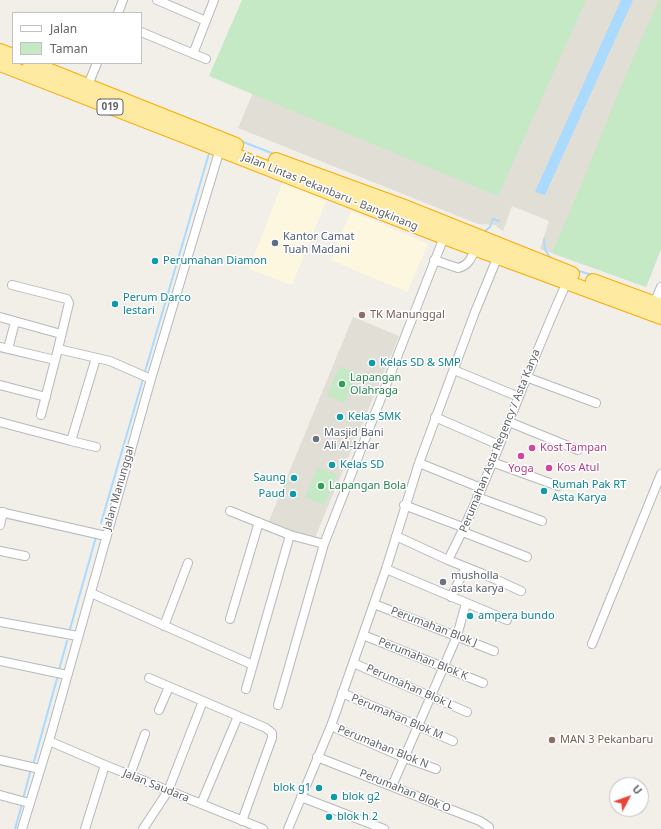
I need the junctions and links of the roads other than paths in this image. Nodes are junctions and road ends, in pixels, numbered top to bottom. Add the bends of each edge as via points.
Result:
1 (123, 0) edge
2 (156, 0) edge
3 (214, 0) edge
4 (118, 12) edge
5 (206, 21) junction
6 (142, 32) edge
7 (0, 52) edge
8 (193, 54) junction
9 (12, 56) edge
10 (206, 60) dead end
11 (0, 64) edge
12 (33, 64) edge
13 (97, 64) edge
14 (88, 85) junction
15 (226, 146) junction
16 (335, 188) junction
17 (444, 237) junction
18 (476, 248) junction
19 (498, 256) junction
20 (434, 260) junction
21 (567, 282) junction
22 (12, 285) dead end
23 (661, 287) edge
24 (657, 305) edge
25 (0, 317) edge
26 (661, 317) edge
27 (15, 322) junction
28 (61, 334) junction
29 (4, 348) edge
30 (58, 349) junction
31 (96, 358) junction
32 (55, 360) junction
33 (454, 370) junction
34 (526, 377) junction
35 (151, 379) junction
36 (0, 385) edge
37 (46, 397) junction
38 (518, 397) junction
39 (596, 403) dead end
40 (42, 415) dead end
41 (436, 417) junction
42 (0, 422) edge
43 (509, 422) junction
44 (71, 441) junction
45 (499, 445) junction
46 (96, 447) dead end
47 (578, 450) dead end
48 (492, 462) junction
49 (419, 463) junction
50 (661, 474) edge
51 (558, 486) dead end
52 (481, 488) junction
53 (477, 497) junction
54 (404, 505) junction
55 (230, 511) dead end
56 (2, 512) edge
57 (542, 521) dead end
58 (259, 522) junction
59 (0, 525) edge
60 (464, 530) junction
61 (290, 535) junction
62 (106, 536) junction
63 (396, 536) junction
64 (324, 544) junction
65 (0, 551) edge
66 (25, 556) dead end
67 (527, 557) dead end
68 (448, 560) junction
69 (188, 563) dead end
70 (466, 567) junction
71 (386, 569) junction
72 (521, 591) dead end
73 (91, 593) junction
74 (451, 597) junction
75 (466, 603) junction
76 (374, 604) junction
77 (230, 619) dead end
78 (507, 620) dead end
79 (0, 622) edge
80 (164, 626) junction
81 (363, 635) junction
82 (78, 636) junction
83 (457, 636) junction
84 (592, 644) dead end
85 (494, 651) dead end
86 (0, 661) edge
87 (353, 663) junction
88 (253, 664) junction
89 (444, 667) junction
90 (67, 675) junction
91 (149, 678) dead end
92 (483, 683) dead end
93 (169, 687) junction
94 (246, 689) dead end
95 (342, 693) junction
96 (432, 697) junction
97 (203, 702) junction
98 (278, 705) dead end
99 (159, 710) dead end
100 (467, 712) dead end
101 (238, 716) junction
102 (331, 726) junction
103 (417, 727) junction
104 (144, 734) dead end
105 (49, 741) junction
106 (453, 741) dead end
107 (317, 757) junction
108 (405, 758) junction
109 (0, 760) edge
110 (105, 765) junction
111 (40, 769) junction
112 (436, 769) dead end
113 (130, 775) junction
114 (392, 786) junction
115 (168, 790) junction
116 (0, 795) edge
117 (301, 797) junction
118 (29, 803) junction
119 (201, 804) junction
120 (242, 821) junction
121 (258, 828) edge
122 (22, 829) edge
123 (84, 829) edge
124 (143, 829) edge
125 (289, 829) edge
126 (384, 829) edge
127 (489, 829) edge

1 - 4 street
2 - 5 street
3 - 5 street
5 - 8 street
6 - 8 street
7 - 9 highway
8 - 10 street
11 - 15 highway, Jalan Lintas Pekanbaru - Bangkinang / 019
12 - 14 highway, Jalan Lintas Pekanbaru - Bangkinang / 019
13 - 14 street
14 - 15 highway, Jalan Lintas Pekanbaru - Bangkinang / 019
15 - 16 highway, Jalan Lintas Pekanbaru - Bangkinang
15 - 35 street, Jalan Manunggal
16 - 17 highway, Jalan Lintas Pekanbaru - Bangkinang
16 - 24 highway, Jalan Lintas Pekanbaru - Bangkinang via 402,206
17 - 18 highway, Jalan Lintas Pekanbaru - Bangkinang
17 - 20 street
18 - 19 highway, Jalan Lintas Pekanbaru - Bangkinang
18 - 20 street via 469,261 462,267
19 - 21 highway, Jalan Lintas Pekanbaru - Bangkinang
19 - 33 street
20 - 64 street
21 - 26 highway, Jalan Lintas Pekanbaru - Bangkinang
21 - 34 street, Perumahan Asta Regency / Asta Karya
22 - 28 street via 67,299 69,303
23 - 24 street
25 - 27 street
27 - 28 street
27 - 29 street
28 - 30 street
29 - 32 street
30 - 31 street
30 - 32 street
31 - 35 street via 110,361
31 - 44 street
32 - 37 street
33 - 38 street
33 - 41 street
34 - 38 street, Perumahan Asta Regency / Asta Karya
34 - 39 street
35 - 62 street, Jalan Manunggal
36 - 37 street
37 - 40 street
38 - 43 street, Perumahan Asta Regency / Asta Karya
41 - 45 street
41 - 49 street
42 - 44 street
43 - 45 street, Perumahan Asta Regency / Asta Karya
43 - 47 street
44 - 46 street
45 - 48 street, Perumahan Asta Regency / Asta Karya
48 - 51 street
48 - 52 street, Perumahan Asta Regency / Asta Karya
49 - 52 street
49 - 54 street
50 - 84 street
52 - 53 street, Perumahan Asta Regency / Asta Karya
53 - 57 street
53 - 60 street, Perumahan Asta Regency / Asta Karya
54 - 60 street
54 - 63 street
55 - 58 street
56 - 59 street
56 - 62 street
58 - 61 street
58 - 77 street
60 - 67 street
60 - 68 street, Perumahan Asta Regency / Asta Karya
61 - 64 street
61 - 88 street
62 - 73 street, Jalan Manunggal
63 - 68 street
63 - 71 street
64 - 98 street
65 - 66 street
68 - 70 street
69 - 80 street
70 - 72 street
70 - 74 street
71 - 74 street
71 - 76 street
73 - 80 street
73 - 82 street, Jalan Manunggal
74 - 75 street
75 - 78 street
75 - 83 street
76 - 81 street
76 - 83 street, Perumahan Blok J
79 - 82 street
80 - 88 street
81 - 87 street
81 - 89 street, Perumahan Blok K
82 - 90 street, Jalan Manunggal
83 - 85 street, Perumahan Blok J
83 - 89 street
86 - 90 street
87 - 95 street
87 - 96 street, Perumahan Blok L
88 - 94 street
89 - 92 street, Perumahan Blok K
89 - 96 street
90 - 105 street, Jalan Manunggal
91 - 93 street
93 - 97 street
93 - 99 street
95 - 102 street
95 - 103 street, Perumahan Blok M
96 - 100 street, Perumahan Blok L
96 - 103 street
97 - 101 street
97 - 115 street
101 - 119 street
101 - 120 street via 266,728 272,734
102 - 107 street
102 - 108 street, Perumahan Blok N
103 - 106 street, Perumahan Blok M
103 - 108 street
104 - 113 street
105 - 110 street, Jalan Saudara
105 - 111 street, Jalan Manunggal
107 - 114 street, Perumahan Blok O
107 - 117 street
108 - 112 street, Perumahan Blok N
108 - 114 street
109 - 111 street
110 - 113 street, Jalan Saudara
110 - 123 street
111 - 118 street, Jalan Manunggal
113 - 115 street, Jalan Saudara
114 - 127 street, Perumahan Blok O via 480,821
115 - 119 street, Jalan Saudara
115 - 124 street
116 - 118 street
117 - 125 street
117 - 126 street
118 - 122 street, Jalan Manunggal
119 - 120 street, Jalan Saudara
120 - 121 street, Jalan Saudara

